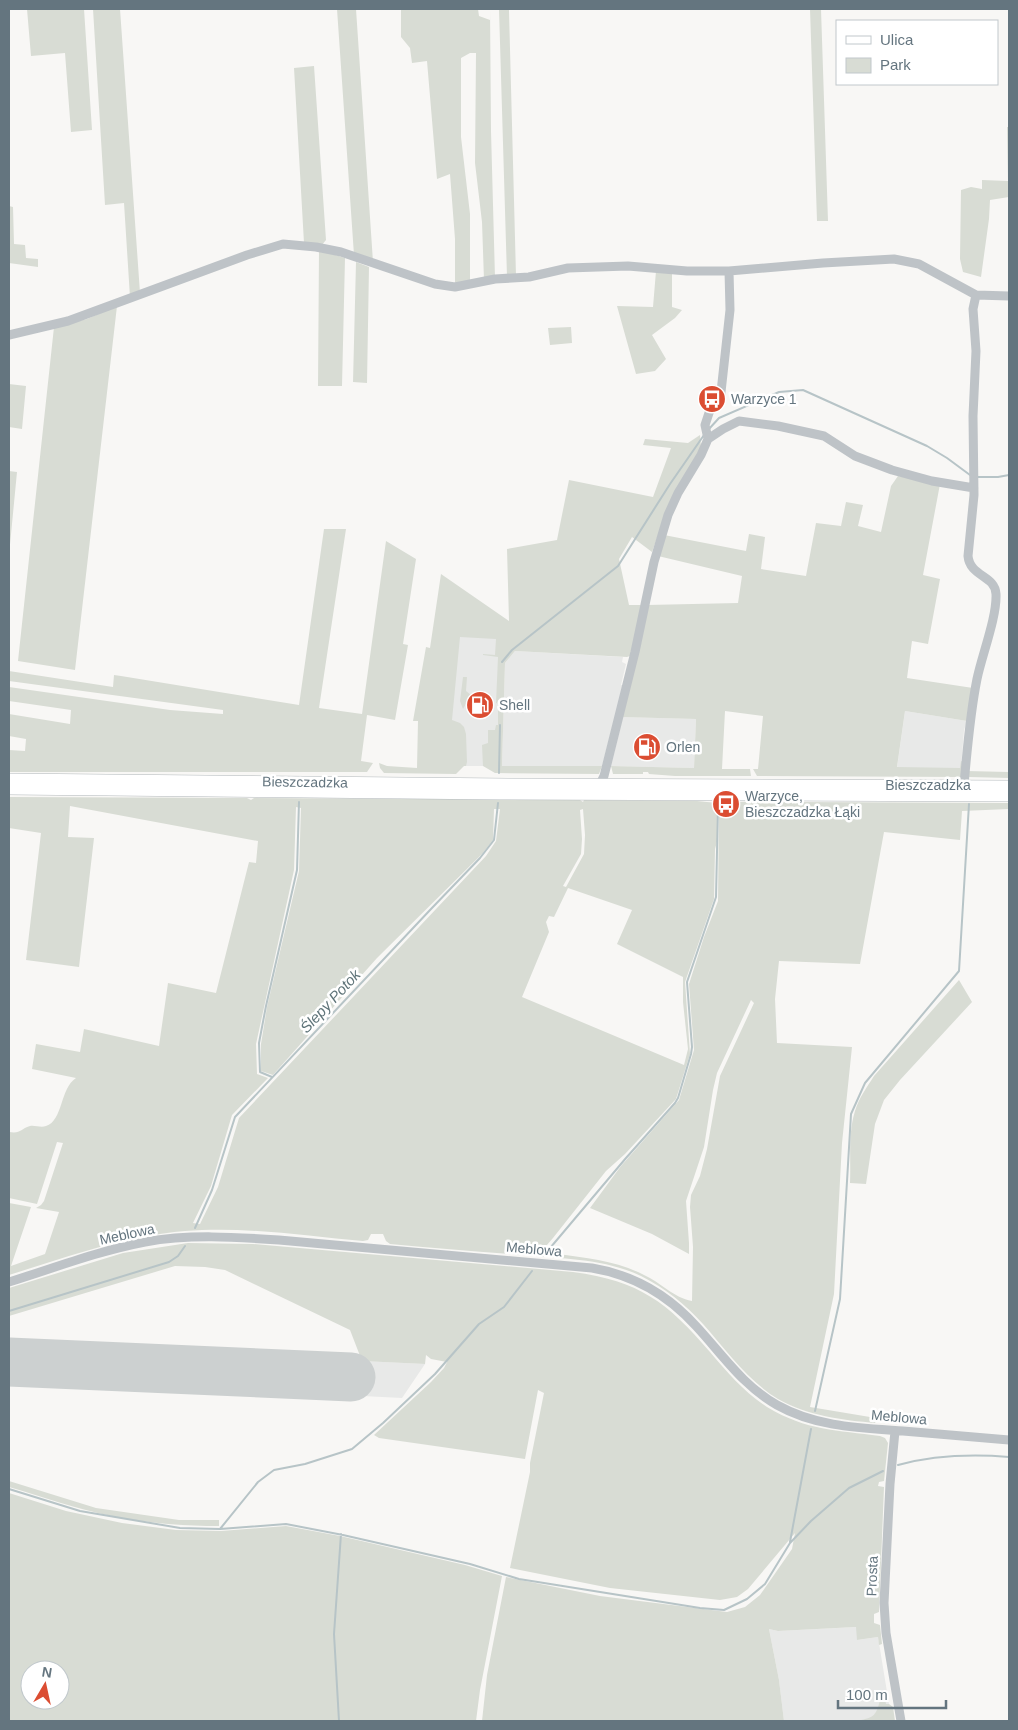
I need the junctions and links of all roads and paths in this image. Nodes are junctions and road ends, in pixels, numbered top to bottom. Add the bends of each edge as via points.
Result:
1 (729, 271) junction
2 (976, 295) junction
3 (1009, 296) edge
4 (9, 335) edge
5 (707, 435) junction
6 (974, 480) junction
7 (9, 779) edge
8 (603, 781) junction
9 (964, 785) junction
10 (1009, 786) edge
11 (9, 789) edge
12 (583, 794) junction
13 (622, 794) junction
14 (1009, 796) edge
15 (9, 1282) edge
16 (895, 1431) junction
17 (1009, 1440) edge
18 (901, 1721) edge

1 - 2 street via 894,259 919,264
1 - 4 street via 628,266 568,268 455,287 435,284 341,252 316,246 282,244 68,321
1 - 5 street via 730,310 724,374 720,401 711,407 705,425
2 - 3 street
2 - 6 street via 973,309 976,351
5 - 6 street via 739,421 778,426 824,436 855,456 892,470 932,481
5 - 8 street via 701,455 668,515
6 - 9 street via 968,560 974,570 993,585 996,595 975,688
7 - 8 main road, Bieszczadzka
8 - 9 main road, Bieszczadzka
8 - 12 street
8 - 13 street via 608,790
9 - 10 main road, Bieszczadzka
11 - 12 main road, Bieszczadzka
12 - 13 main road, Bieszczadzka
13 - 14 main road, Bieszczadzka
15 - 16 street, Meblowa via 125,1246 216,1236 592,1268 626,1277 664,1296 695,1325 740,1377 778,1406 820,1422
16 - 17 street, Meblowa
16 - 18 street, Prosta via 884,1590

